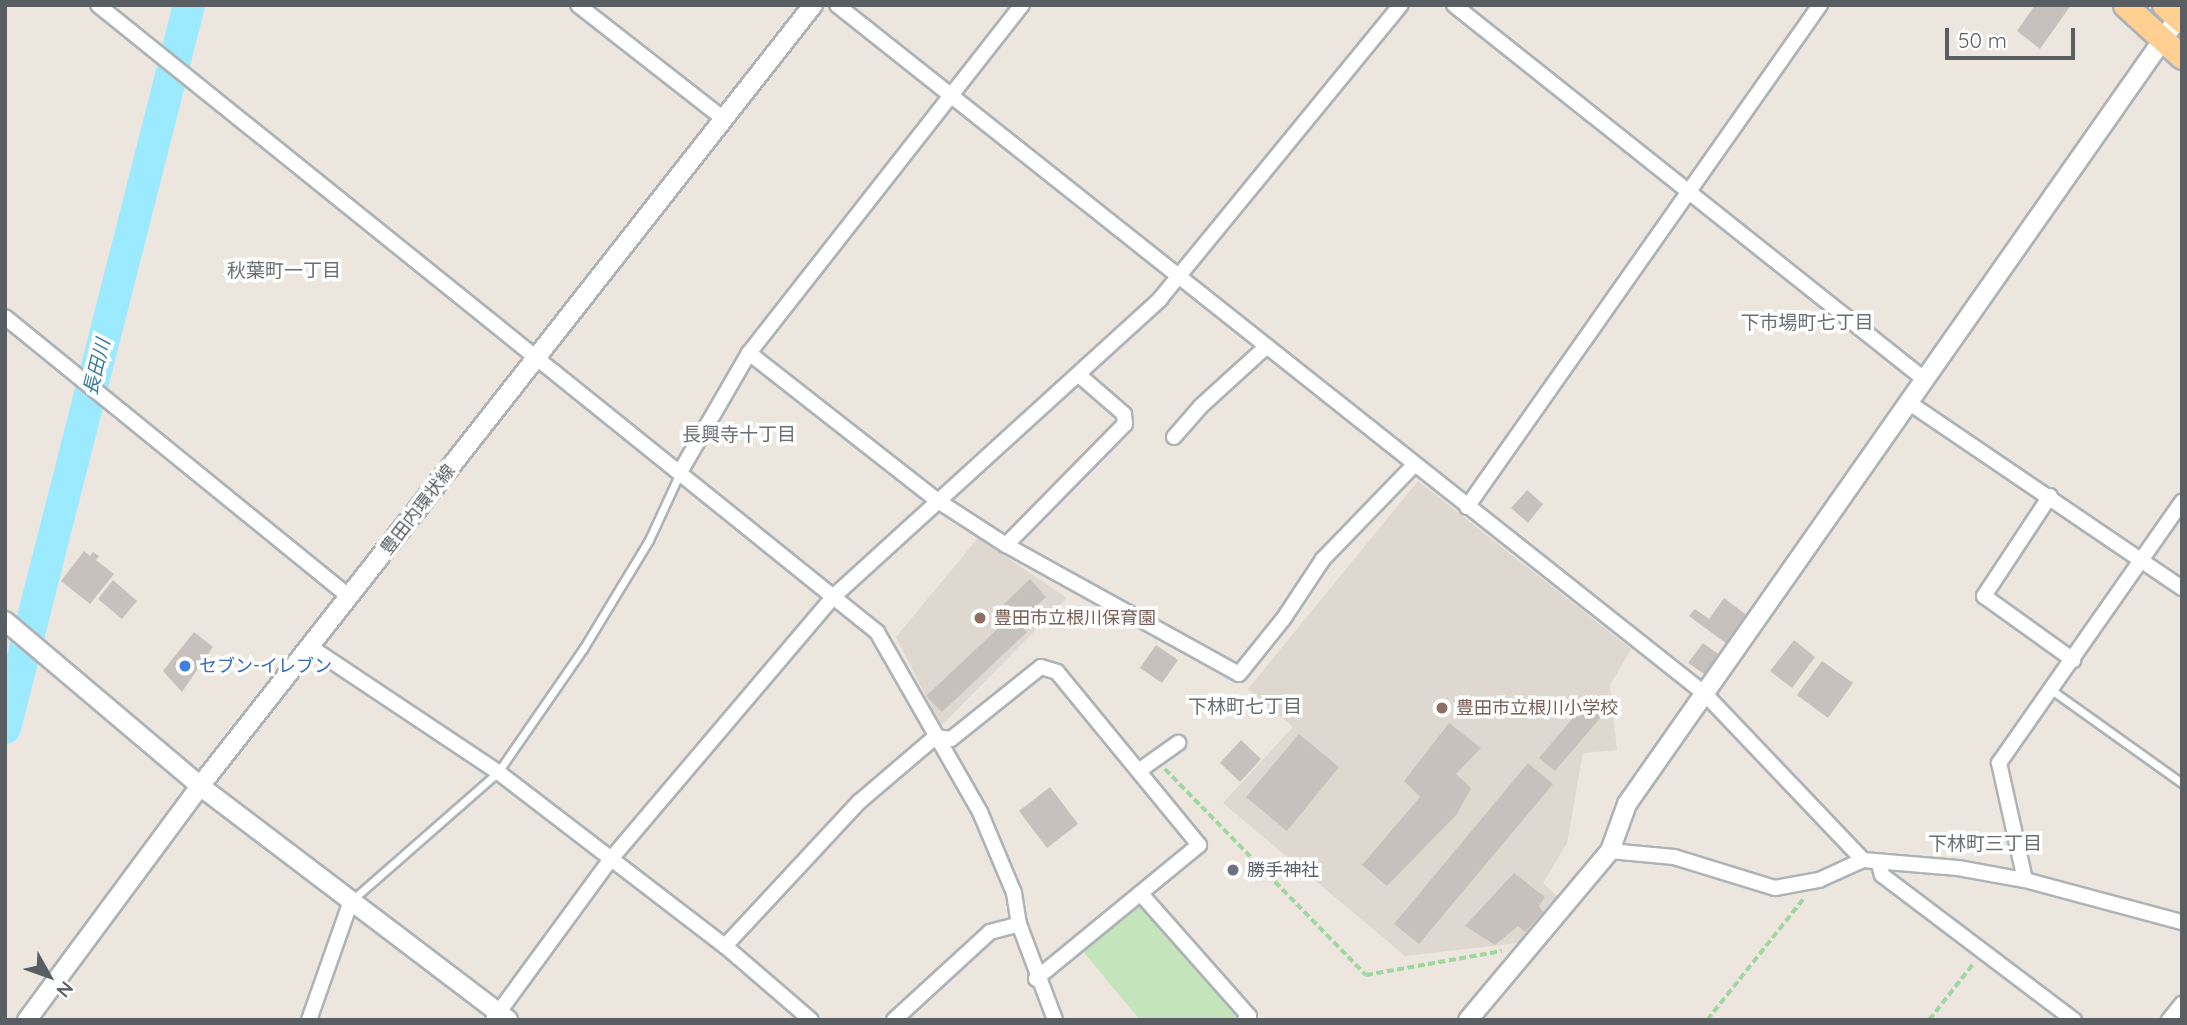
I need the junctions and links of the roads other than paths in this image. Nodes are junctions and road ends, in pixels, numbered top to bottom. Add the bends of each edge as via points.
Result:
1 (98, 5) edge
2 (578, 5) edge
3 (813, 5) edge
4 (837, 5) edge
5 (1022, 5) edge
6 (1401, 5) edge
7 (1454, 5) edge
8 (1820, 5) edge
9 (2125, 5) edge
10 (2176, 14) edge
11 (2162, 40) junction
12 (2182, 57) edge
13 (949, 94) junction
14 (724, 119) junction
15 (1689, 195) junction
16 (1179, 279) junction
17 (5, 317) edge
18 (1267, 346) junction
19 (749, 353) junction
20 (537, 358) junction
21 (1079, 375) junction
22 (1924, 379) junction
23 (1908, 402) junction
24 (1174, 437) dead end
25 (1414, 465) junction
26 (680, 472) junction
27 (2050, 496) junction
28 (938, 501) junction
29 (2182, 502) edge
30 (1467, 506) junction
31 (1006, 545) junction
32 (2143, 560) junction
33 (2182, 588) edge
34 (350, 597) junction
35 (834, 597) junction
36 (10, 625) edge
37 (309, 646) junction
38 (2073, 660) junction
39 (2050, 688) junction
40 (1705, 694) junction
41 (935, 737) junction
42 (1178, 743) dead end
43 (1140, 770) junction
44 (498, 772) junction
45 (2182, 783) edge
46 (200, 786) junction
47 (1610, 851) junction
48 (611, 859) junction
49 (1863, 860) junction
50 (1879, 864) junction
51 (2025, 880) junction
52 (1141, 894) junction
53 (351, 901) junction
54 (2182, 922) edge
55 (1018, 923) junction
56 (725, 946) junction
57 (1036, 979) junction
58 (2182, 1004) edge
59 (500, 1017) edge
60 (27, 1020) edge
61 (309, 1020) edge
62 (811, 1020) edge
63 (894, 1020) edge
64 (1055, 1020) edge
65 (1245, 1020) edge
66 (1468, 1020) edge
67 (2074, 1020) edge
68 (2169, 1020) edge

1 - 20 street
2 - 14 street
3 - 14 street, 豊田内環状線
4 - 13 street
5 - 13 street
6 - 16 street
7 - 15 street
8 - 15 street
9 - 11 highway
10 - 11 street
11 - 12 highway
11 - 22 street
13 - 16 street
13 - 19 street
14 - 20 street, 豊田内環状線
15 - 22 street
15 - 30 street
16 - 18 street
16 - 21 street
17 - 34 street
18 - 24 street via 1200,406
18 - 25 street
19 - 26 street
19 - 28 street
20 - 26 street
20 - 34 street, 豊田内環状線
21 - 28 street
21 - 31 street via 1124,414 1125,424
22 - 23 street
23 - 27 street
23 - 40 street
25 - 30 street
25 - 31 street via 1323,559 1239,674
26 - 35 street
26 - 44 lane via 649,540 583,649
27 - 32 street
27 - 38 street via 1984,596
28 - 31 street
28 - 35 street
29 - 32 street
30 - 40 street
32 - 33 street
32 - 38 street
34 - 37 street, 豊田内環状線
35 - 41 street via 877,632
35 - 48 street
36 - 46 street
37 - 44 street
37 - 46 street, 豊田内環状線
38 - 39 street
39 - 45 lane
39 - 51 street via 1999,763
40 - 47 street via 1627,804
40 - 49 street
41 - 43 street via 951,739 1041,667 1057,672
41 - 55 street via 980,812 1014,893
41 - 56 street via 859,802
42 - 43 street
43 - 52 street via 1199,845
44 - 48 street
44 - 53 lane
46 - 53 street
46 - 60 street, 豊田内環状線
47 - 49 street via 1674,857 1758,886 1796,887
47 - 66 street
48 - 56 street
48 - 59 street
49 - 50 street
50 - 51 street via 1909,862
50 - 67 street via 1882,875
51 - 54 street
52 - 57 street
52 - 65 street via 1249,1016
53 - 59 street
53 - 61 street
55 - 57 street
55 - 63 street via 990,932
56 - 62 street
57 - 64 street
58 - 68 street

